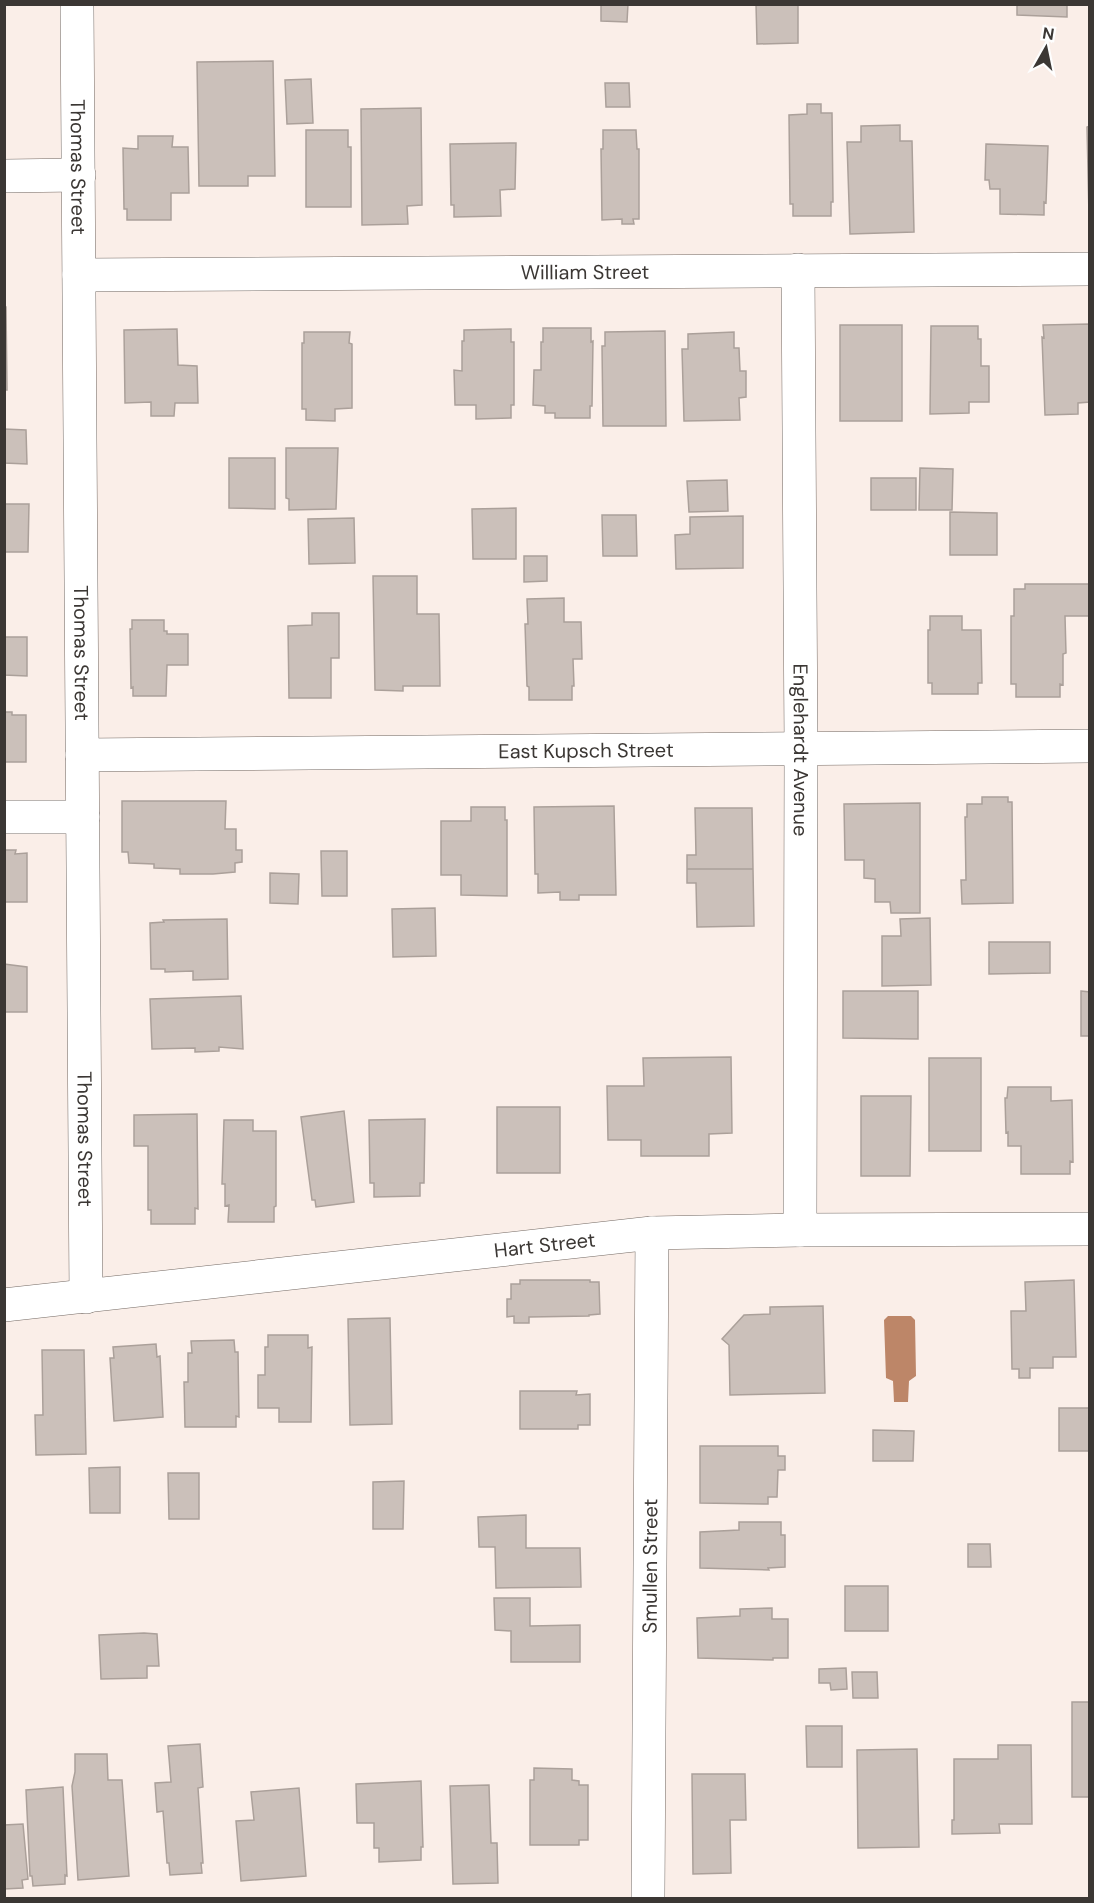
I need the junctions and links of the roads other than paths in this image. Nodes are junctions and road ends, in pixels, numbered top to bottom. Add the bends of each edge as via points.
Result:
1 (77, 8) dead end
2 (78, 175) junction
3 (4, 177) edge
4 (1089, 269) edge
5 (798, 270) junction
6 (79, 275) junction
7 (1089, 746) edge
8 (801, 747) junction
9 (82, 754) junction
10 (82, 817) junction
11 (4, 818) edge
12 (1089, 1229) edge
13 (800, 1230) junction
14 (652, 1233) junction
15 (86, 1297) junction
16 (4, 1305) edge
17 (648, 1899) edge

1 - 2 street, Thomas Street
2 - 3 street
2 - 6 street, Thomas Street
4 - 5 street, William Street
5 - 6 street, William Street
5 - 8 street, Englehardt Avenue
6 - 9 street, Thomas Street
7 - 8 street, East Kupsch Street
8 - 9 street, East Kupsch Street
8 - 13 street, Englehardt Avenue
9 - 10 street, Thomas Street
10 - 11 street
10 - 15 street, Thomas Street
12 - 13 street, Hart Street
13 - 14 street, Hart Street
14 - 15 street, Hart Street
14 - 17 street, Smullen Street
15 - 16 street, Hart Street

